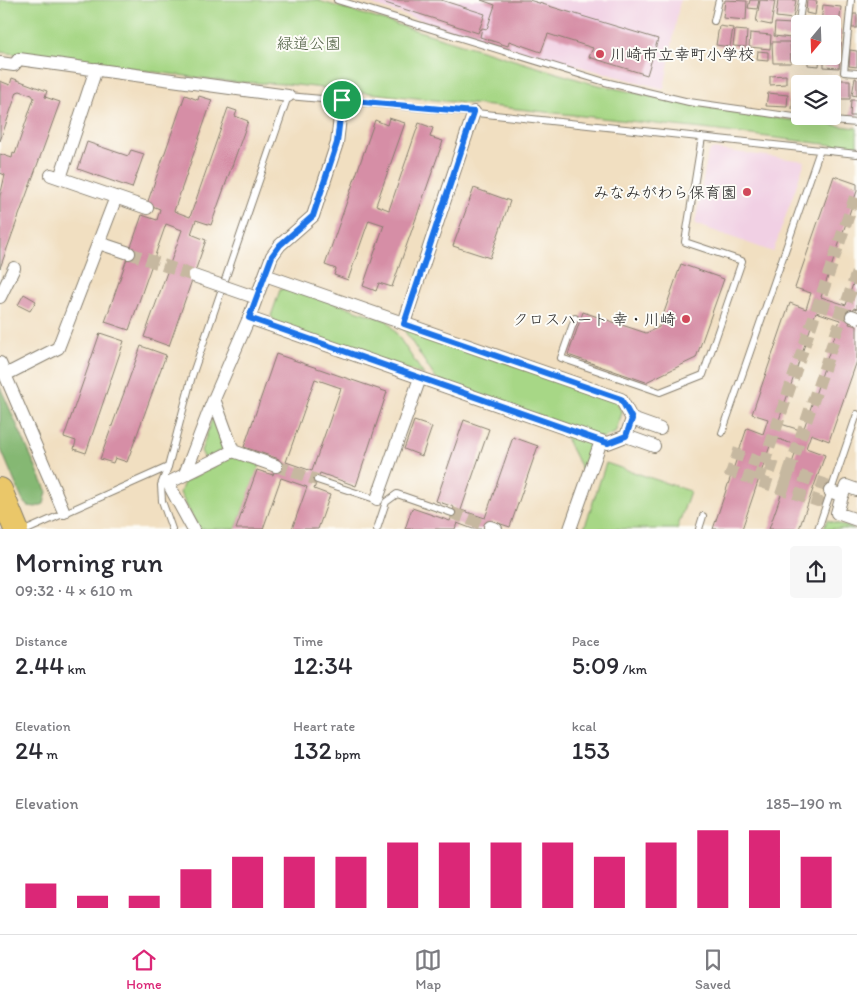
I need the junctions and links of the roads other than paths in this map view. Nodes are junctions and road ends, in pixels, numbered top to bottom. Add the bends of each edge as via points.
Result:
1 (337, 0) edge
2 (719, 0) edge
3 (802, 0) edge
4 (851, 0) edge
5 (800, 15) edge
6 (714, 21) dead end
7 (0, 63) edge
8 (96, 69) junction
9 (857, 73) edge
10 (288, 96) junction
11 (342, 100) junction
12 (474, 112) junction
13 (857, 123) edge
14 (702, 137) junction
15 (820, 150) junction
16 (857, 154) edge
17 (116, 197) junction
18 (147, 208) dead end
19 (99, 243) junction
20 (129, 253) tunnel mouth
21 (14, 268) dead end
22 (265, 275) junction
23 (194, 276) tunnel mouth
24 (0, 297) edge
25 (257, 298) junction
26 (249, 318) junction
27 (575, 318) dead end
28 (404, 324) junction
29 (3, 369) edge
30 (420, 378) junction
31 (214, 399) junction
32 (857, 414) edge
33 (632, 419) junction
34 (660, 429) dead end
35 (722, 432) dead end
36 (626, 436) junction
37 (601, 441) junction
38 (654, 446) dead end
39 (233, 451) junction
40 (276, 466) tunnel mouth
41 (168, 467) junction
42 (185, 474) junction
43 (317, 480) tunnel mouth
44 (0, 490) edge
45 (857, 490) edge
46 (836, 494) junction
47 (382, 501) junction
48 (64, 512) junction
49 (452, 513) tunnel mouth
50 (703, 516) dead end
51 (857, 520) edge
52 (16, 529) edge
53 (29, 529) edge
54 (172, 529) edge
55 (194, 529) edge
56 (377, 529) edge
57 (570, 529) edge
58 (698, 529) edge
59 (818, 529) edge

1 - 13 lane via 605,82 689,102
2 - 6 lane
3 - 5 lane
4 - 9 lane via 844,72
7 - 8 street via 14,65 19,59
8 - 10 street
8 - 17 street via 56,176
10 - 11 lane
10 - 41 lane via 192,376
11 - 12 lane
11 - 22 street via 337,143 313,216 280,245
12 - 14 lane
12 - 28 street
14 - 15 lane
14 - 27 lane via 685,242 742,261 703,375 660,392 561,358
15 - 16 lane
15 - 35 lane
17 - 18 street
17 - 19 street
19 - 20 street
19 - 29 street via 58,348
21 - 24 street
22 - 25 street
22 - 28 street
23 - 25 street, bridge
25 - 26 street
26 - 30 street
26 - 31 street
28 - 33 street via 621,399
29 - 48 street
30 - 37 street
30 - 47 street
31 - 39 street
31 - 42 street
32 - 46 lane
33 - 34 street
33 - 36 street
36 - 37 street via 608,443
36 - 38 street
37 - 57 street
39 - 40 street
39 - 42 street
41 - 48 lane
41 - 54 lane via 161,485 162,500
42 - 55 street via 168,483
43 - 47 lane
44 - 52 highway
45 - 46 street via 846,486
46 - 51 street via 837,513
46 - 59 lane
47 - 49 lane via 397,494
47 - 56 lane
48 - 53 lane
50 - 58 lane

